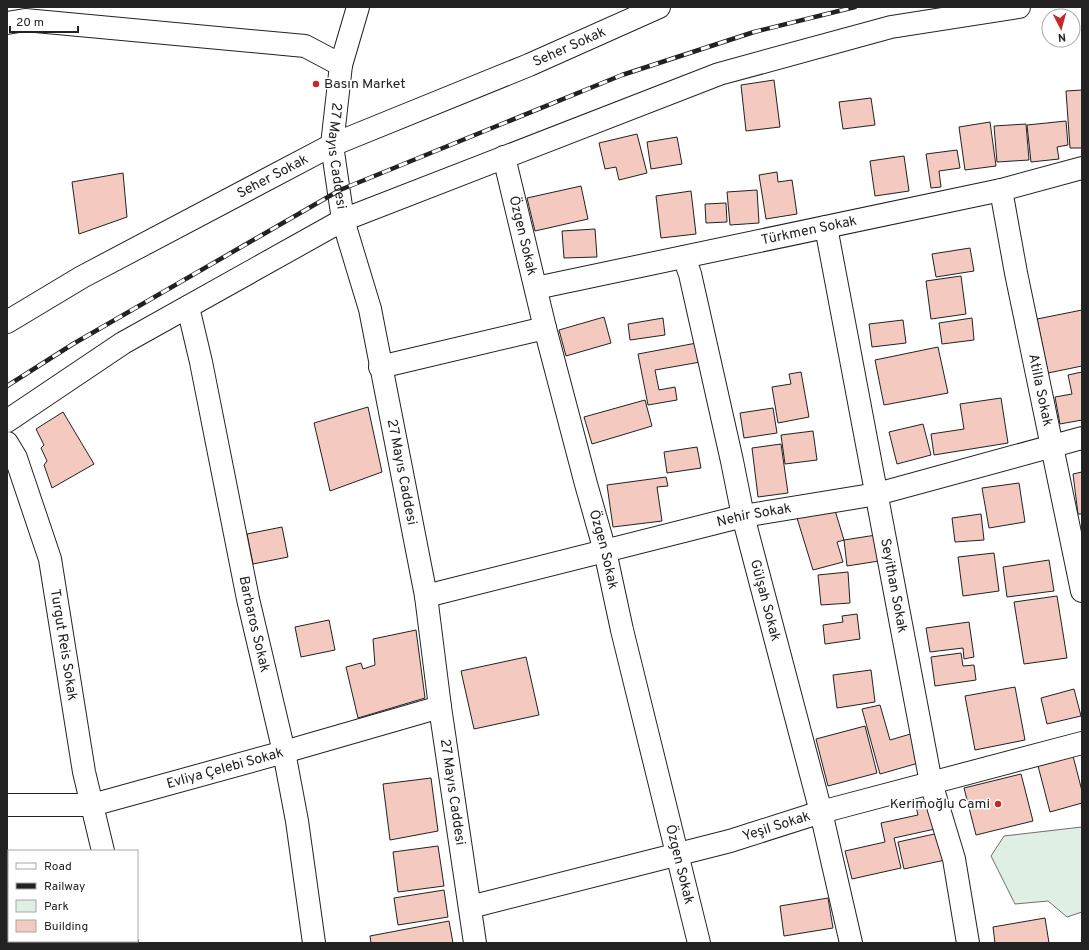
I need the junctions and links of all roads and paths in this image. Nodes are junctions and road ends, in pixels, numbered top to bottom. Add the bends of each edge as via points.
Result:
1 (358, 7) edge
2 (659, 7) edge
3 (1019, 7) edge
4 (7, 23) edge
5 (341, 66) junction
6 (332, 145) junction
7 (504, 157) junction
8 (1082, 168) edge
9 (1001, 190) junction
10 (343, 220) junction
11 (826, 227) junction
12 (684, 257) junction
13 (536, 288) junction
14 (188, 307) junction
15 (7, 322) edge
16 (545, 328) junction
17 (380, 367) junction
18 (7, 421) edge
19 (1082, 438) edge
20 (7, 443) edge
21 (1052, 445) junction
22 (877, 494) junction
23 (743, 516) junction
24 (605, 551) junction
25 (1082, 591) edge
26 (426, 596) junction
27 (440, 707) junction
28 (1082, 743) edge
29 (284, 752) junction
30 (931, 783) junction
31 (7, 805) edge
32 (92, 805) junction
33 (821, 812) junction
34 (103, 850) edge
35 (678, 854) junction
36 (470, 907) junction
37 (314, 943) edge
38 (475, 943) edge
39 (699, 943) edge
40 (851, 943) edge
41 (968, 943) edge

1 - 5 street, 27 Mayıs Caddesi
2 - 6 street, Seher Sokak via 529,65
3 - 7 street via 891,27 719,74
4 - 5 street via 24,20 305,46
5 - 6 street, 27 Mayıs Caddesi
6 - 10 street, 27 Mayıs Caddesi
6 - 15 street, Seher Sokak via 82,277
7 - 10 street
7 - 13 street, Özgen Sokak
8 - 9 street, Türkmen Sokak
9 - 11 street, Türkmen Sokak
9 - 21 street, Atilla Sokak
10 - 14 street
10 - 17 street, 27 Mayıs Caddesi via 370,310
11 - 12 street, Türkmen Sokak
11 - 22 street, Seyithan Sokak
12 - 13 street, Türkmen Sokak
12 - 23 street, Gülşah Sokak via 692,281
13 - 16 street, Özgen Sokak
14 - 18 street via 124,342
14 - 29 street, Barbaros Sokak via 248,600
16 - 17 street
16 - 24 street, Özgen Sokak
17 - 26 street, 27 Mayıs Caddesi
19 - 21 street, Nehir Sokak
20 - 32 street, Turgut Reis Sokak via 16,458 50,559 84,772
21 - 22 street, Nehir Sokak
21 - 25 street, Atilla Sokak
22 - 23 street, Nehir Sokak
22 - 30 street, Seyithan Sokak
23 - 24 street, Nehir Sokak
23 - 33 street, Gülşah Sokak
24 - 26 street, Nehir Sokak
24 - 35 street, Özgen Sokak
26 - 27 street, 27 Mayıs Caddesi
27 - 29 street, Evliya Çelebi Sokak
27 - 36 street, 27 Mayıs Caddesi
28 - 30 street, Yeşil Sokak
29 - 32 street, Evliya Çelebi Sokak
29 - 37 street, Barbaros Sokak via 297,821
30 - 33 street, Yeşil Sokak
30 - 41 street, Seyithan Sokak via 954,859
31 - 32 street, Evliya Çelebi Sokak
32 - 34 street, Turgut Reis Sokak
33 - 35 street, Yeşil Sokak via 730,841
33 - 40 street, Gülşah Sokak
35 - 36 street, Yeşil Sokak
35 - 39 street, Özgen Sokak
36 - 38 street, 27 Mayıs Caddesi

